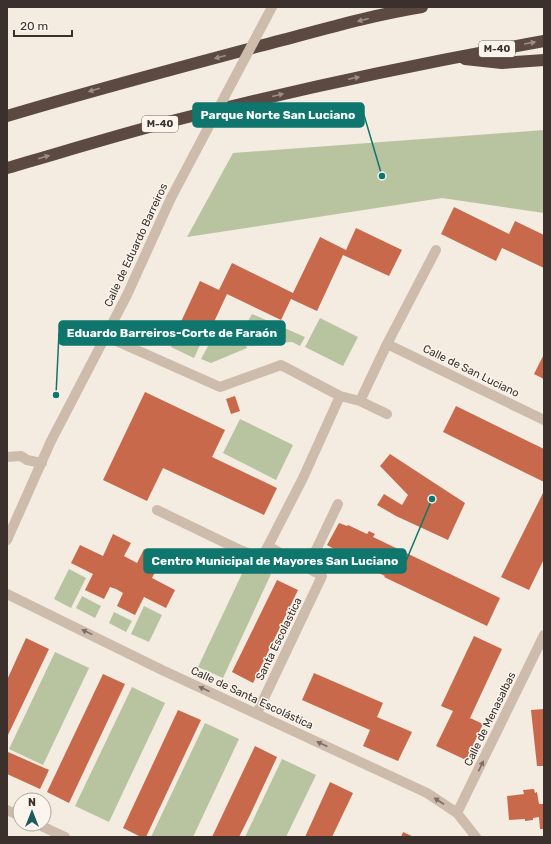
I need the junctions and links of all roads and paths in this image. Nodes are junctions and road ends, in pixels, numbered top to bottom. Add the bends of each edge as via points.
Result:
1 (272, 7) edge
2 (422, 7) edge
3 (405, 9) edge
4 (544, 41) edge
5 (450, 58) junction
6 (544, 60) edge
7 (7, 116) edge
8 (7, 168) edge
9 (436, 250) dead end
10 (105, 336) junction
11 (387, 344) junction
12 (340, 396) junction
13 (360, 401) junction
14 (387, 414) dead end
15 (544, 420) edge
16 (7, 457) edge
17 (42, 463) junction
18 (338, 504) dead end
19 (157, 510) dead end
20 (7, 540) edge
21 (268, 546) junction
22 (319, 574) junction
23 (7, 594) edge
24 (544, 635) edge
25 (257, 713) junction
26 (458, 813) junction
27 (52, 831) edge
28 (65, 837) edge
29 (476, 837) edge

1 - 10 street, Calle de Eduardo Barreiros, bridge via 171,198 127,295
2 - 3 highway
3 -> 7 highway via 116,84
5 -> 4 highway, M-40
5 - 6 highway via 502,63
8 -> 5 highway, M-40 via 163,123 316,86
9 - 11 street
10 - 12 street via 220,388 281,365
10 - 17 street, Calle de Eduardo Barreiros
11 - 13 street
11 - 15 street, Calle de San Luciano
12 - 13 street
12 - 21 street via 303,478
13 - 14 street
16 - 17 street via 21,456
17 - 20 street, Calle de Eduardo Barreiros
18 - 22 street via 314,554
19 - 21 street via 260,558
21 - 22 street
22 - 25 street, Santa Escolastica
25 -> 23 street, Calle de Santa Escolástica via 162,670
26 -> 24 street, Calle de Menasalbas
26 -> 25 street, Calle de Santa Escolástica via 427,793
26 - 29 street, Calle de Santa Escolástica
27 - 28 street

